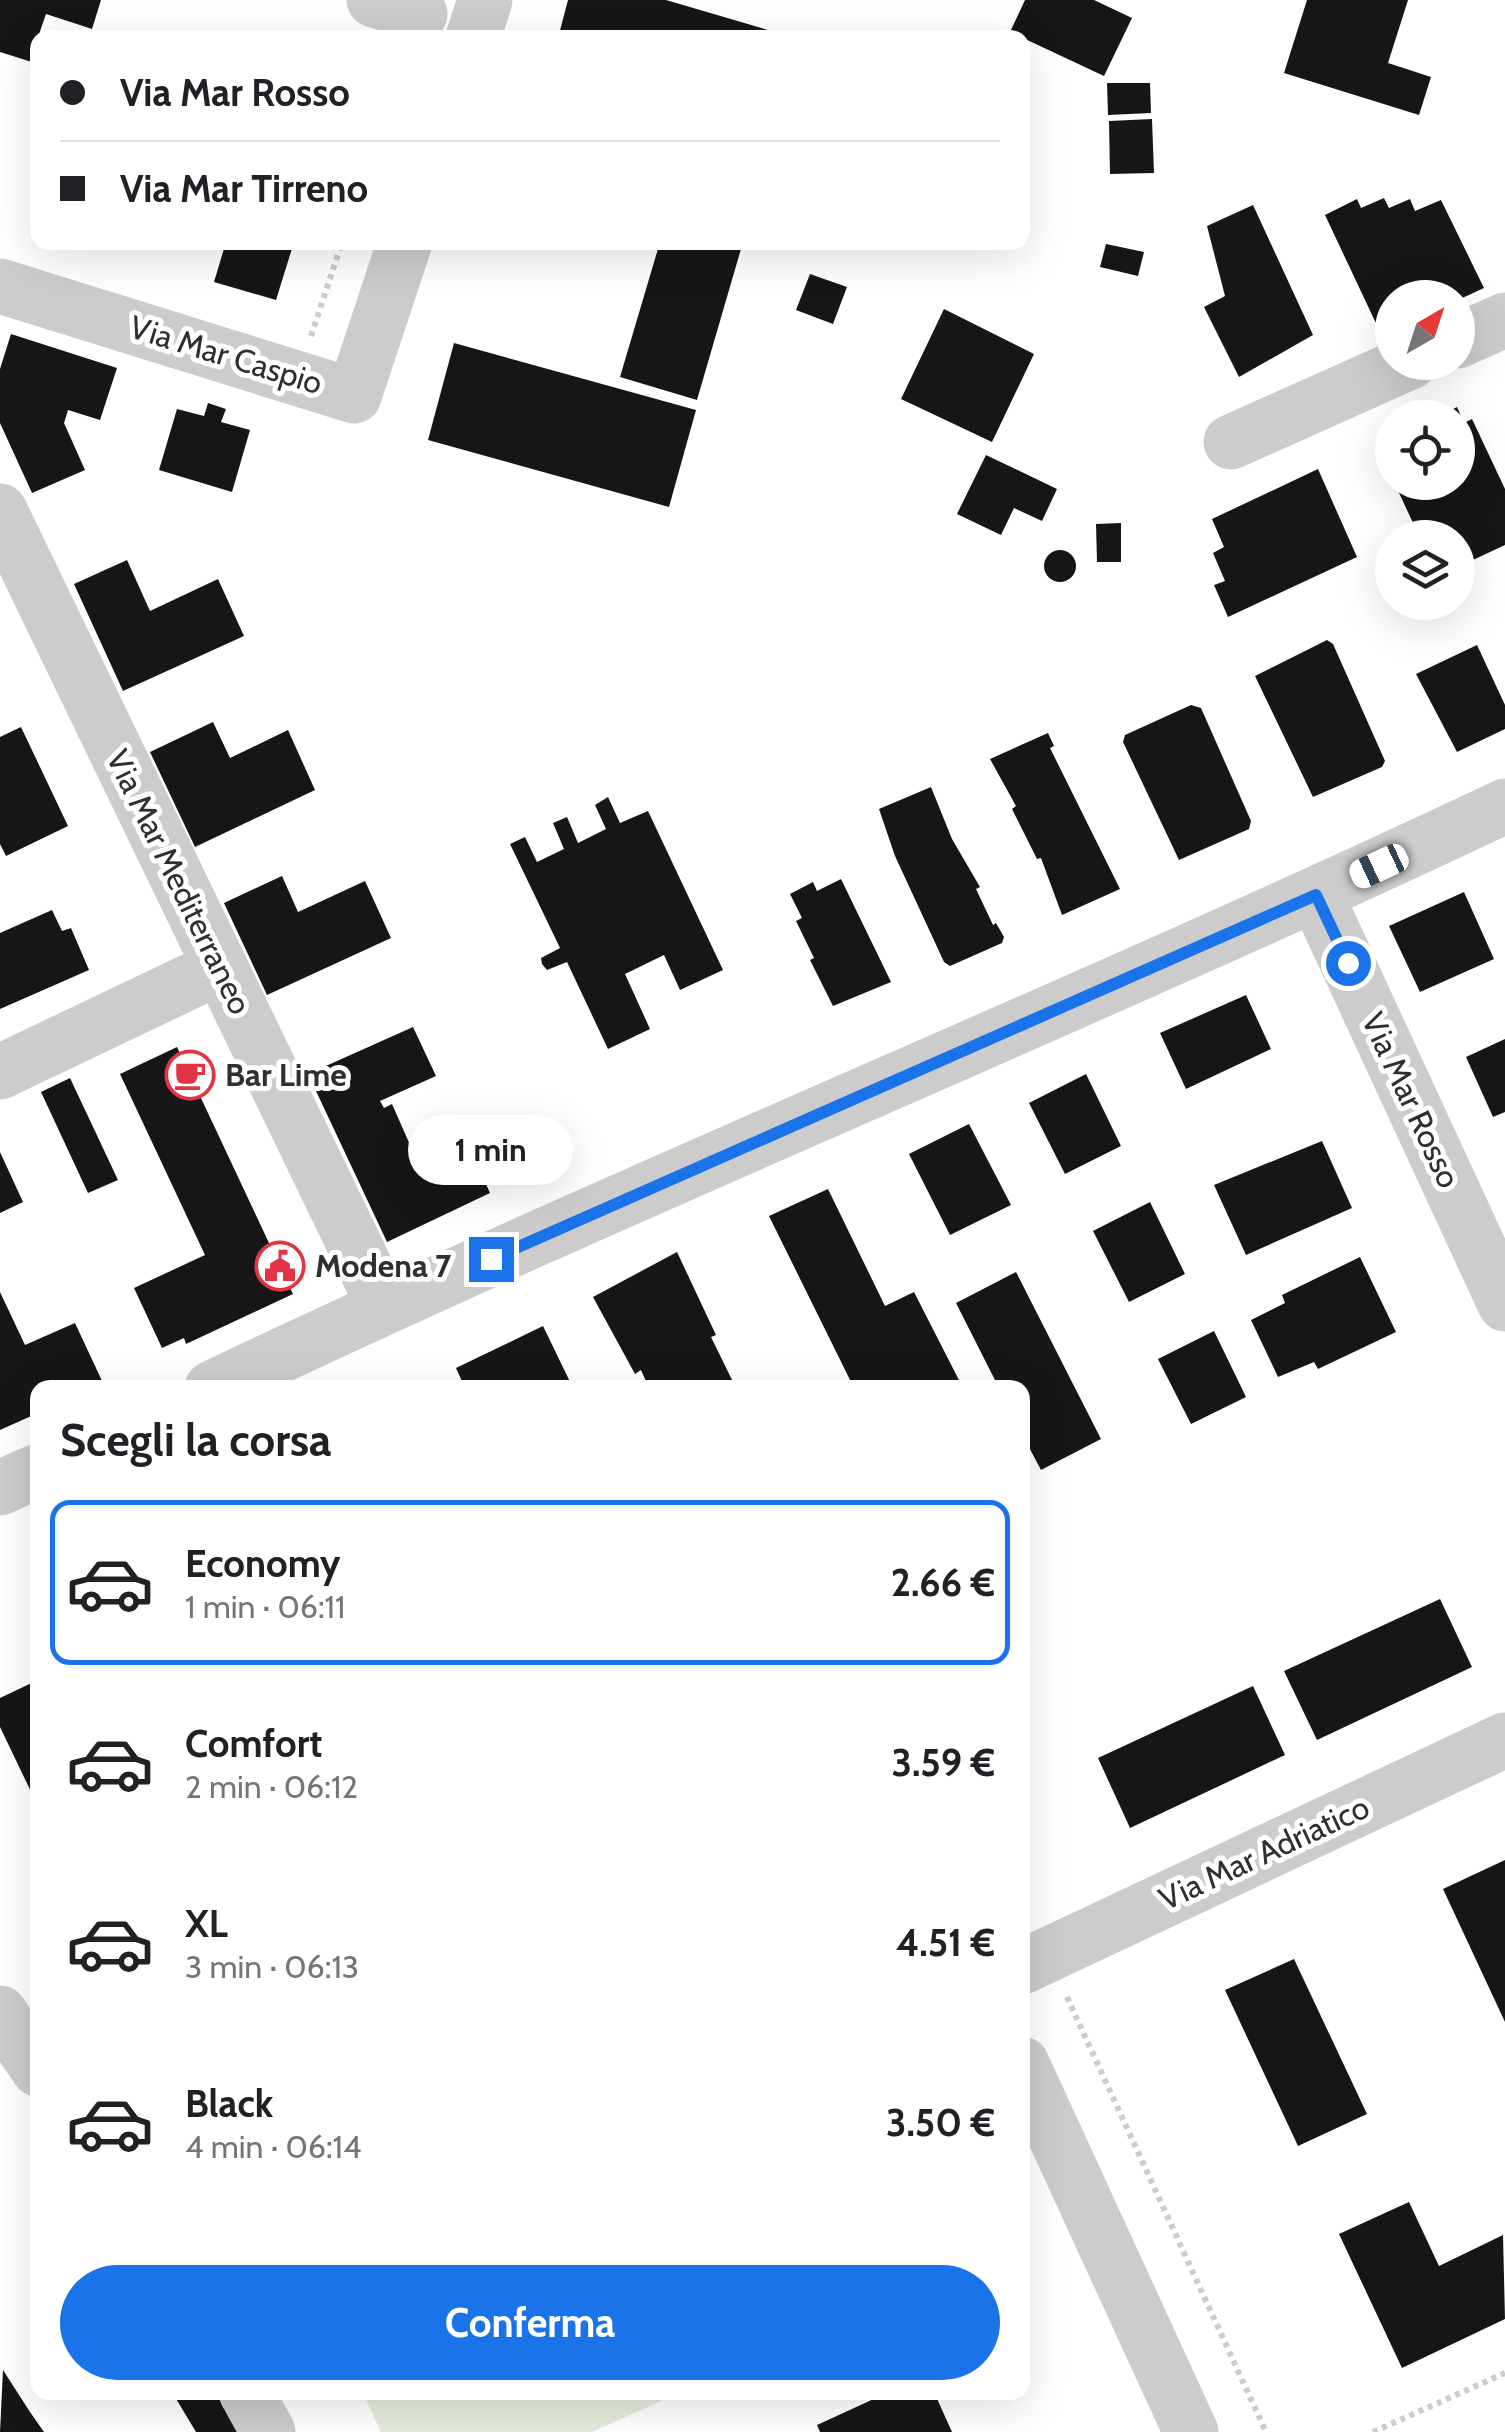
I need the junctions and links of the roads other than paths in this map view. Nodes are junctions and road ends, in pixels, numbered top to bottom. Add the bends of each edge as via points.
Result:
1 (485, 0) edge
2 (475, 30) edge
3 (402, 250) edge
4 (0, 286) edge
5 (1505, 320) edge
6 (1475, 333) edge
7 (1375, 378) edge
8 (1231, 442) dead end
9 (0, 511) edge
10 (1505, 806) edge
11 (1316, 895) junction
12 (220, 967) junction
13 (0, 1072) edge
14 (1505, 1304) edge
15 (384, 1306) junction
16 (229, 1380) edge
17 (30, 1474) edge
18 (0, 1488) edge
19 (1505, 1740) edge
20 (1035, 1961) edge
21 (0, 2013) edge
22 (30, 2057) edge
23 (1030, 2081) edge
24 (250, 2400) edge
25 (268, 2432) edge
26 (1191, 2432) edge

1 - 2 street
3 - 4 street, Via Mar Caspio via 354,396
5 - 6 street
7 - 8 street
9 - 12 street, Via Mar Mediterraneo
10 - 11 street
11 - 14 street, Via Mar Rosso
11 - 15 street
12 - 13 street
12 - 15 street, Via Mar Mediterraneo
15 - 16 street
17 - 18 street
19 - 20 street, Via Mar Adriatico
21 - 22 street
23 - 26 street
24 - 25 street

